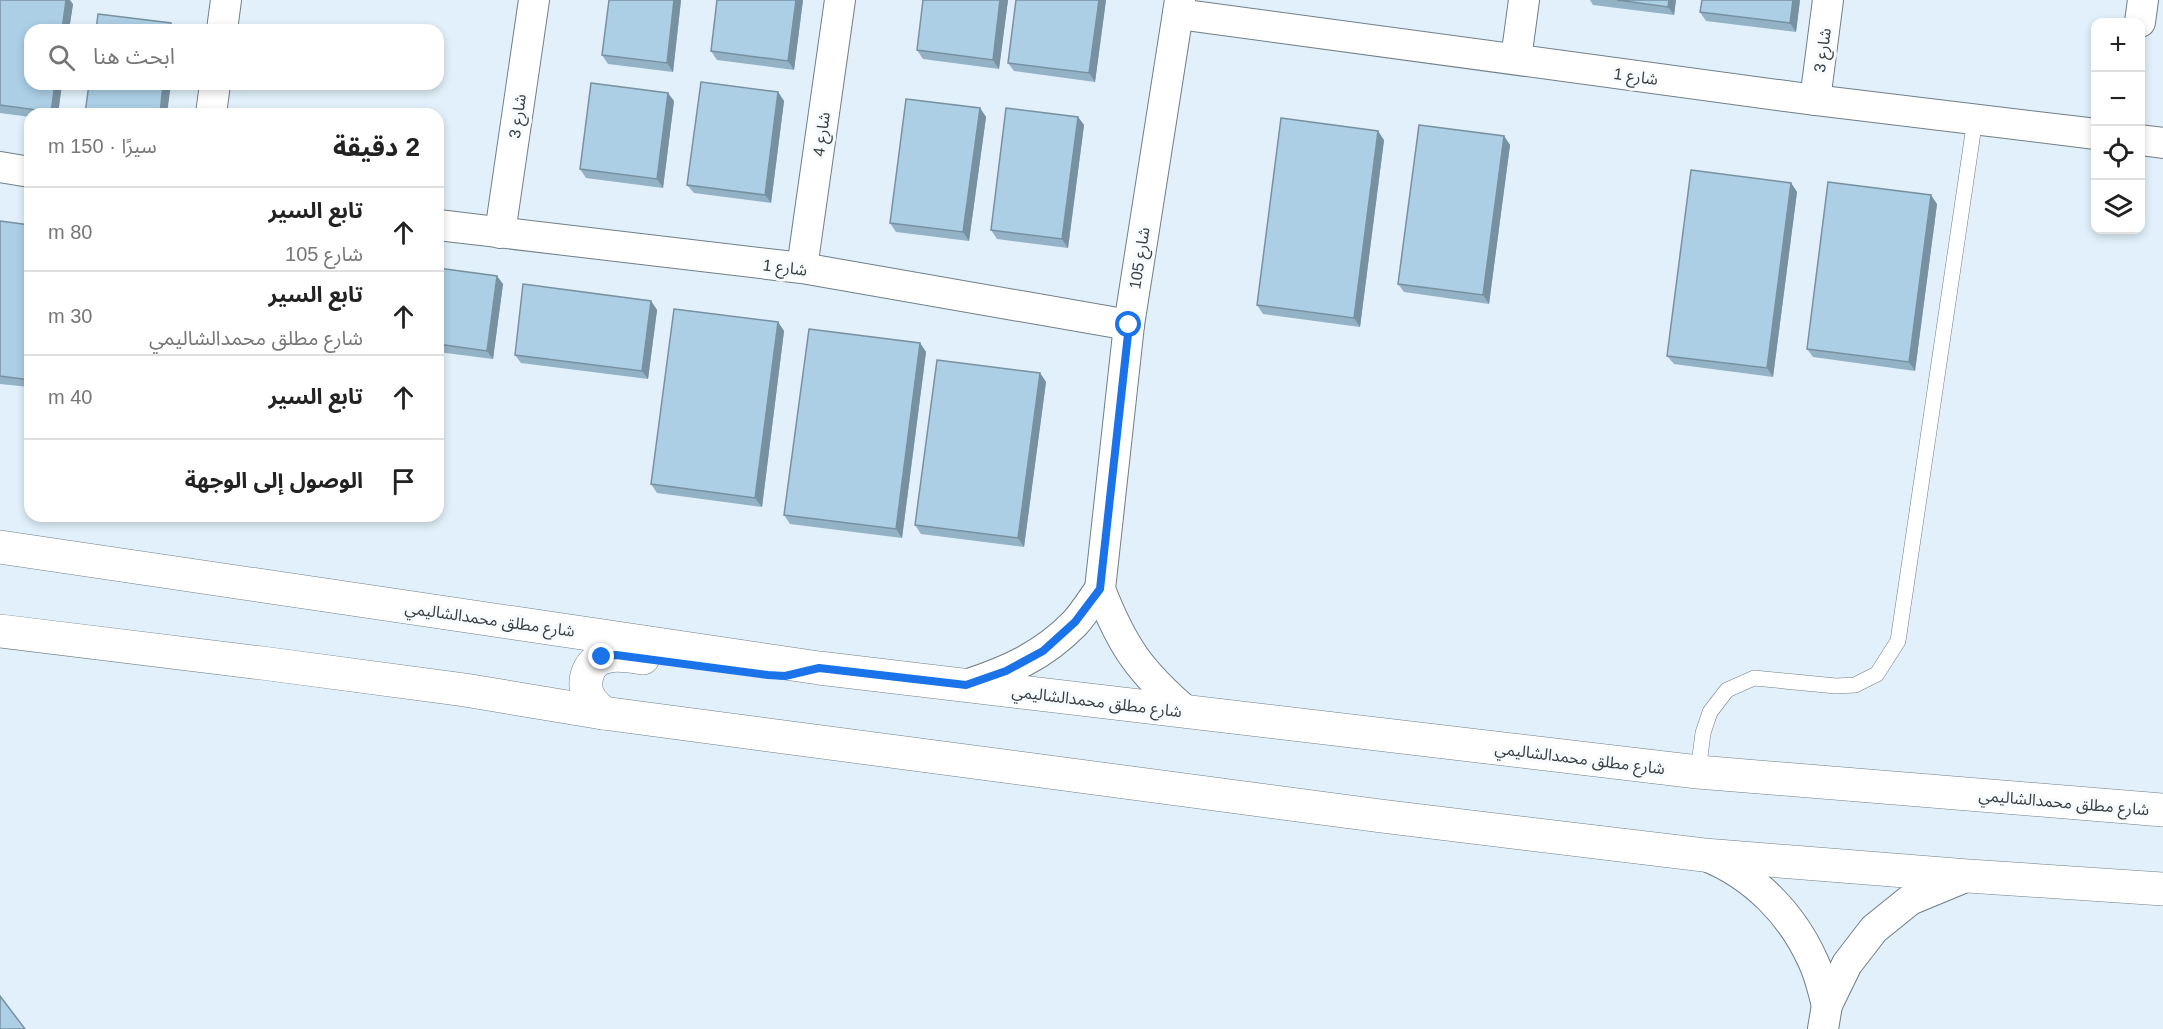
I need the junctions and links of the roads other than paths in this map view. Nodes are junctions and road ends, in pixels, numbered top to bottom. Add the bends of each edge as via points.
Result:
1 (226, 0) edge
2 (534, 0) edge
3 (840, 0) edge
4 (1524, 0) edge
5 (1828, 0) edge
6 (2144, 0) edge
7 (1179, 7) edge
8 (2141, 18) edge
9 (223, 24) edge
10 (1516, 59) junction
11 (214, 90) edge
12 (1815, 100) junction
13 (212, 108) edge
14 (1975, 119) junction
15 (2091, 133) edge
16 (2145, 141) edge
17 (2163, 143) edge
18 (0, 167) edge
19 (24, 170) edge
20 (444, 226) edge
21 (501, 233) junction
22 (802, 268) junction
23 (1129, 325) junction
24 (0, 547) edge
25 (1100, 589) junction
26 (0, 631) edge
27 (819, 668) junction
28 (966, 685) junction
29 (1186, 712) junction
30 (603, 713) junction
31 (1698, 772) junction
32 (2163, 810) edge
33 (1704, 855) junction
34 (1968, 876) junction
35 (2163, 889) edge
36 (1825, 1017) edge

1 - 9 street
2 - 21 street, شارع 3
3 - 22 street, شارع 4
4 - 10 street
5 - 12 street, شارع 3
6 - 8 street
7 - 10 street, شارع 1
7 - 23 street, شارع 105
10 - 12 street, شارع 1
11 - 13 street
12 - 14 street, شارع 1
14 - 15 street, شارع 1
14 - 31 lane via 1898,641 1878,674 1855,685 1754,678 1727,690 1710,712
16 - 17 street
18 - 19 street
20 - 21 street, شارع 1
21 - 22 street, شارع 1
22 - 23 street, شارع 1
23 - 25 street, شارع 105
24 - 27 street, شارع مطلق محمدالشاليمي
25 - 28 street via 1075,622 1043,651 1006,671
25 - 29 street, شارع 105 via 1133,658
26 - 30 street via 442,687
27 - 28 street, شارع مطلق محمدالشاليمي
27 - 30 street via 785,676 616,655 602,657 589,669 585,681 589,699
28 - 29 street, شارع مطلق محمدالشاليمي
29 - 31 street, شارع مطلق محمدالشاليمي
30 - 33 street
31 - 32 street, شارع مطلق محمدالشاليمي
33 - 34 street
33 - 36 street via 1725,864 1762,890 1792,923 1814,962
34 - 35 street
34 - 36 street via 1910,900 1874,929 1846,964

